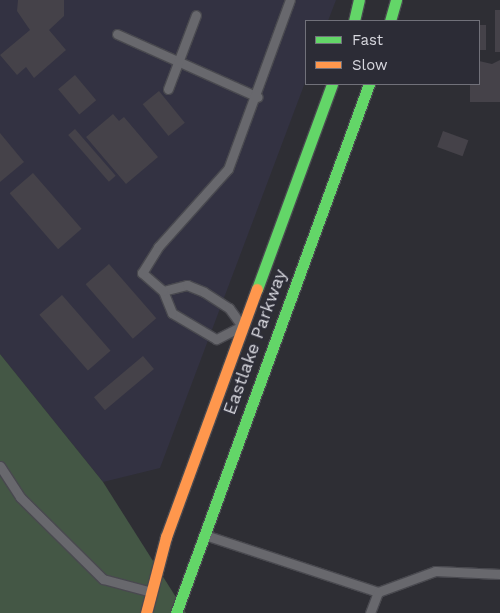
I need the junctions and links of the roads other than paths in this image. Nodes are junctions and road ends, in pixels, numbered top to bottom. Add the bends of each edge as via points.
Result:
1 (290, 0) edge
2 (359, 0) edge
3 (396, 0) edge
4 (196, 15) dead end
5 (354, 20) edge
6 (390, 20) edge
7 (117, 34) dead end
8 (179, 60) junction
9 (332, 85) edge
10 (369, 85) edge
11 (168, 89) dead end
12 (258, 97) junction
13 (163, 291) junction
14 (242, 326) junction
15 (266, 339) junction
16 (0, 466) edge
17 (203, 535) junction
18 (500, 574) edge
19 (151, 592) junction
20 (378, 592) junction
21 (146, 613) edge
22 (176, 613) edge
23 (370, 613) edge

1 - 12 lane
2 - 5 main road
3 - 6 main road
4 - 8 lane
7 - 8 lane
8 - 11 lane
8 - 12 lane
9 - 14 main road, Eastlake Parkway
10 - 15 main road, Eastlake Parkway
12 - 13 lane via 228,169 158,247 142,273
13 - 14 lane via 187,285 204,292 229,308
13 - 14 lane via 172,313 216,339
14 - 15 main road
14 - 19 main road, Eastlake Parkway via 166,537
15 - 17 main road, Eastlake Parkway
16 - 19 lane via 20,497 103,579
17 - 20 lane
17 - 22 main road, Eastlake Parkway
18 - 20 lane via 436,571
19 - 21 main road, Eastlake Parkway
20 - 23 lane

